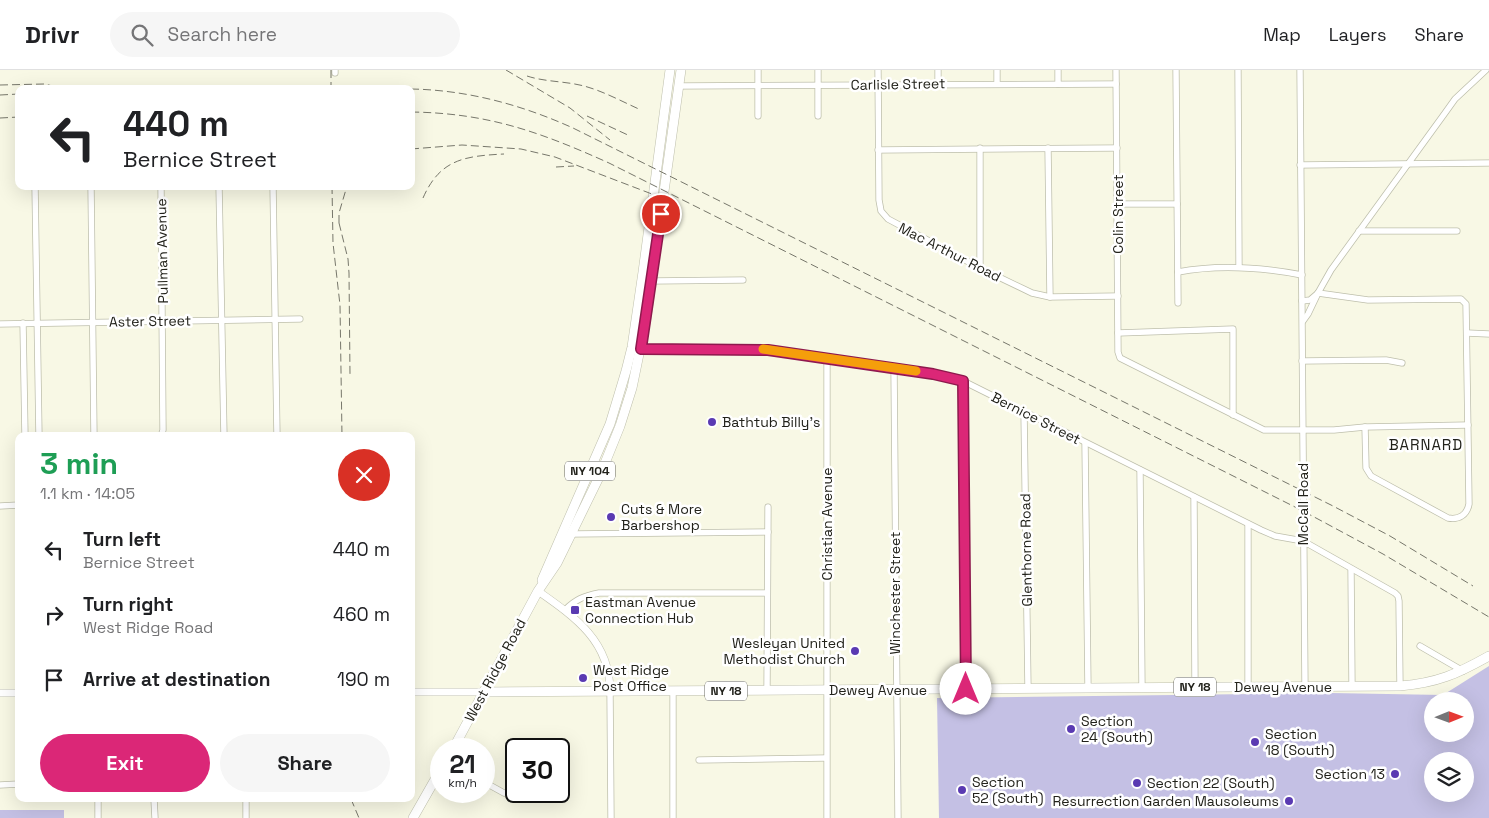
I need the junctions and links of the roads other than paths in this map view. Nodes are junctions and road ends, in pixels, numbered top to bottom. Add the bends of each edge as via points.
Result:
1 (670, 70) edge
2 (681, 70) edge
3 (758, 70) edge
4 (818, 70) edge
5 (878, 70) edge
6 (938, 70) edge
7 (997, 70) edge
8 (1058, 70) edge
9 (1116, 70) edge
10 (1176, 70) edge
11 (1238, 70) edge
12 (1300, 70) edge
13 (1486, 70) edge
14 (997, 83) junction
15 (938, 84) junction
16 (1058, 84) junction
17 (1116, 84) junction
18 (818, 85) junction
19 (878, 85) junction
20 (679, 86) junction
21 (758, 86) junction
22 (758, 116) dead end
23 (818, 116) dead end
24 (980, 148) junction
25 (1048, 148) junction
26 (1117, 148) junction
27 (878, 150) junction
28 (1489, 163) edge
29 (1407, 164) junction
30 (1300, 165) junction
31 (35, 190) edge
32 (91, 190) edge
33 (161, 190) edge
34 (219, 190) edge
35 (272, 190) edge
36 (1118, 204) junction
37 (1177, 204) junction
38 (1359, 230) junction
39 (1456, 231) dead end
40 (1239, 267) junction
41 (980, 268) junction
42 (1178, 272) junction
43 (1302, 275) junction
44 (743, 280) dead end
45 (652, 281) junction
46 (1318, 293) junction
47 (1050, 296) junction
48 (1118, 296) junction
49 (1302, 301) junction
50 (1178, 302) dead end
51 (275, 319) junction
52 (300, 319) dead end
53 (221, 320) junction
54 (162, 321) junction
55 (92, 322) junction
56 (1302, 322) junction
57 (24, 323) junction
58 (37, 323) junction
59 (0, 324) edge
60 (1118, 333) junction
61 (1467, 333) junction
62 (1489, 334) edge
63 (632, 347) junction
64 (641, 349) junction
65 (827, 358) junction
66 (1302, 360) junction
67 (1402, 364) dead end
68 (894, 368) junction
69 (963, 381) junction
70 (1024, 412) junction
71 (1233, 415) junction
72 (1468, 426) junction
73 (1365, 427) junction
74 (1303, 430) junction
75 (25, 432) edge
76 (38, 432) edge
77 (94, 432) edge
78 (162, 432) edge
79 (224, 432) edge
80 (277, 432) edge
81 (1085, 443) junction
82 (1140, 470) junction
83 (1194, 497) junction
84 (15, 505) edge
85 (0, 506) edge
86 (768, 507) dead end
87 (1248, 524) junction
88 (768, 532) junction
89 (572, 534) junction
90 (1303, 541) junction
91 (1351, 569) junction
92 (538, 591) junction
93 (767, 592) junction
94 (565, 610) junction
95 (1420, 646) dead end
96 (1489, 656) edge
97 (1463, 671) junction
98 (1352, 686) junction
99 (1400, 686) junction
100 (1195, 687) junction
101 (1248, 687) junction
102 (1304, 687) junction
103 (1028, 688) junction
104 (1088, 688) junction
105 (1142, 688) junction
106 (966, 689) junction
107 (767, 690) junction
108 (827, 690) junction
109 (896, 690) junction
110 (673, 691) junction
111 (415, 692) edge
112 (483, 692) junction
113 (610, 692) junction
114 (0, 693) edge
115 (15, 693) edge
116 (458, 738) edge
117 (826, 758) junction
118 (699, 760) dead end
119 (15, 784) edge
120 (0, 785) edge
121 (430, 788) edge
122 (495, 789) edge
123 (504, 794) dead end
124 (98, 802) edge
125 (154, 802) edge
126 (246, 802) edge
127 (98, 818) edge
128 (155, 818) edge
129 (246, 818) edge
130 (413, 818) edge
131 (611, 818) edge
132 (673, 818) edge
133 (827, 818) edge
134 (898, 818) edge

1 - 63 main road, West Ridge Road / NY 104
2 - 20 main road, West Ridge Road / NY 104
3 - 21 street
4 - 18 street
5 - 19 street, Mac Arthur Road
6 - 15 street
7 - 14 street
8 - 16 street
9 - 17 street, Colin Street
10 - 37 street
11 - 40 street
12 - 30 street, McCall Road
13 - 29 street via 1455,99
14 - 15 street, Carlisle Street
14 - 16 street, Carlisle Street
15 - 19 street, Carlisle Street
16 - 17 street, Carlisle Street
17 - 26 street, Colin Street
18 - 19 street, Carlisle Street
18 - 21 street, Carlisle Street
18 - 23 street
19 - 27 street, Mac Arthur Road
20 - 21 street, Carlisle Street
20 - 45 main road, West Ridge Road / NY 104
21 - 22 street
24 - 25 street
24 - 27 street
24 - 41 street
25 - 26 street
25 - 47 street
26 - 36 street, Colin Street
27 - 41 street, Mac Arthur Road via 879,200 884,216
28 - 29 street
29 - 30 street
29 - 38 street
30 - 43 street, McCall Road
31 - 58 street
32 - 55 street
33 - 54 street, Pullman Avenue
34 - 53 street
35 - 51 street
36 - 37 street
36 - 48 street, Colin Street
37 - 42 street
38 - 39 street
38 - 46 street
40 - 42 street
40 - 43 street
41 - 47 street, Mac Arthur Road via 1032,293
42 - 50 street
43 - 49 street, McCall Road
44 - 45 street
45 - 64 main road, West Ridge Road / NY 104
46 - 49 street via 1310,300
46 - 56 street
46 - 61 street via 1368,300 1461,299 1466,304
47 - 48 street, Mac Arthur Road
48 - 60 street, Colin Street
49 - 56 street, McCall Road
51 - 52 street, Aster Street
51 - 53 street, Aster Street
51 - 80 street
53 - 54 street, Aster Street
53 - 79 street
54 - 55 street, Aster Street
54 - 78 street, Pullman Avenue
55 - 58 street, Aster Street
55 - 77 street
56 - 66 street, McCall Road
57 - 58 street, Aster Street
57 - 59 street, Aster Street
57 - 75 street
58 - 76 street
60 - 71 street, Colin Street via 1120,358
60 - 71 street via 1234,329
61 - 62 street
61 - 72 street
63 - 64 street, Bernice Street
63 - 92 main road, West Ridge Road / NY 104 via 610,424 546,566
64 - 65 street, Bernice Street via 768,350
64 - 89 main road, West Ridge Road / NY 104 via 620,426
65 - 68 street, Bernice Street
65 - 108 street, Christian Avenue
66 - 67 street via 1386,360
66 - 74 street, McCall Road
68 - 69 street, Bernice Street
68 - 109 street, Winchester Street
69 - 70 street, Bernice Street
69 - 106 street
70 - 81 street, Bernice Street
70 - 103 street, Glenthorne Road
71 - 74 street via 1264,430
72 - 73 street
72 - 73 street via 1469,504 1465,514 1454,519 1445,517 1369,473
73 - 74 street
74 - 90 street, McCall Road
81 - 82 street, Bernice Street
81 - 104 street
82 - 83 street, Bernice Street
82 - 105 street
83 - 87 street, Bernice Street
83 - 100 street
84 - 85 street
86 - 88 street
87 - 90 street, Bernice Street via 1267,533
87 - 101 street
88 - 89 street
88 - 93 street
89 - 92 main road, West Ridge Road / NY 104
90 - 91 street, Bernice Street
90 - 102 street, McCall Road
91 - 98 street
91 - 99 street, Bernice Street via 1398,596
92 - 94 street
92 - 112 main road, West Ridge Road / NY 104
93 - 94 street via 599,593 574,601
93 - 107 street
94 - 113 street via 600,647 610,680
95 - 97 street
96 - 97 main road, Dewey Avenue / NY 18
97 - 99 main road, Dewey Avenue / NY 18 via 1428,683
98 - 99 main road, Dewey Avenue / NY 18
98 - 102 main road, Dewey Avenue / NY 18
100 - 101 main road, Dewey Avenue / NY 18
100 - 105 main road, Dewey Avenue / NY 18
101 - 102 main road, Dewey Avenue / NY 18
103 - 104 main road, Dewey Avenue / NY 18
103 - 106 main road, Dewey Avenue / NY 18
104 - 105 main road, Dewey Avenue / NY 18
106 - 109 main road, Dewey Avenue / NY 18
107 - 108 main road, Dewey Avenue / NY 18
107 - 110 main road, Dewey Avenue / NY 18
108 - 109 main road, Dewey Avenue / NY 18
108 - 117 street, Christian Avenue
109 - 134 street, Winchester Street
110 - 113 main road, Dewey Avenue / NY 18
110 - 132 street
111 - 112 street, Dewey Avenue
112 - 113 main road, Dewey Avenue / NY 18
112 - 116 main road, West Ridge Road / NY 104
113 - 131 street
114 - 115 street
117 - 118 street
117 - 133 street, Christian Avenue
119 - 120 street
121 - 130 main road
122 - 123 street
124 - 127 street
125 - 128 street
126 - 129 street

